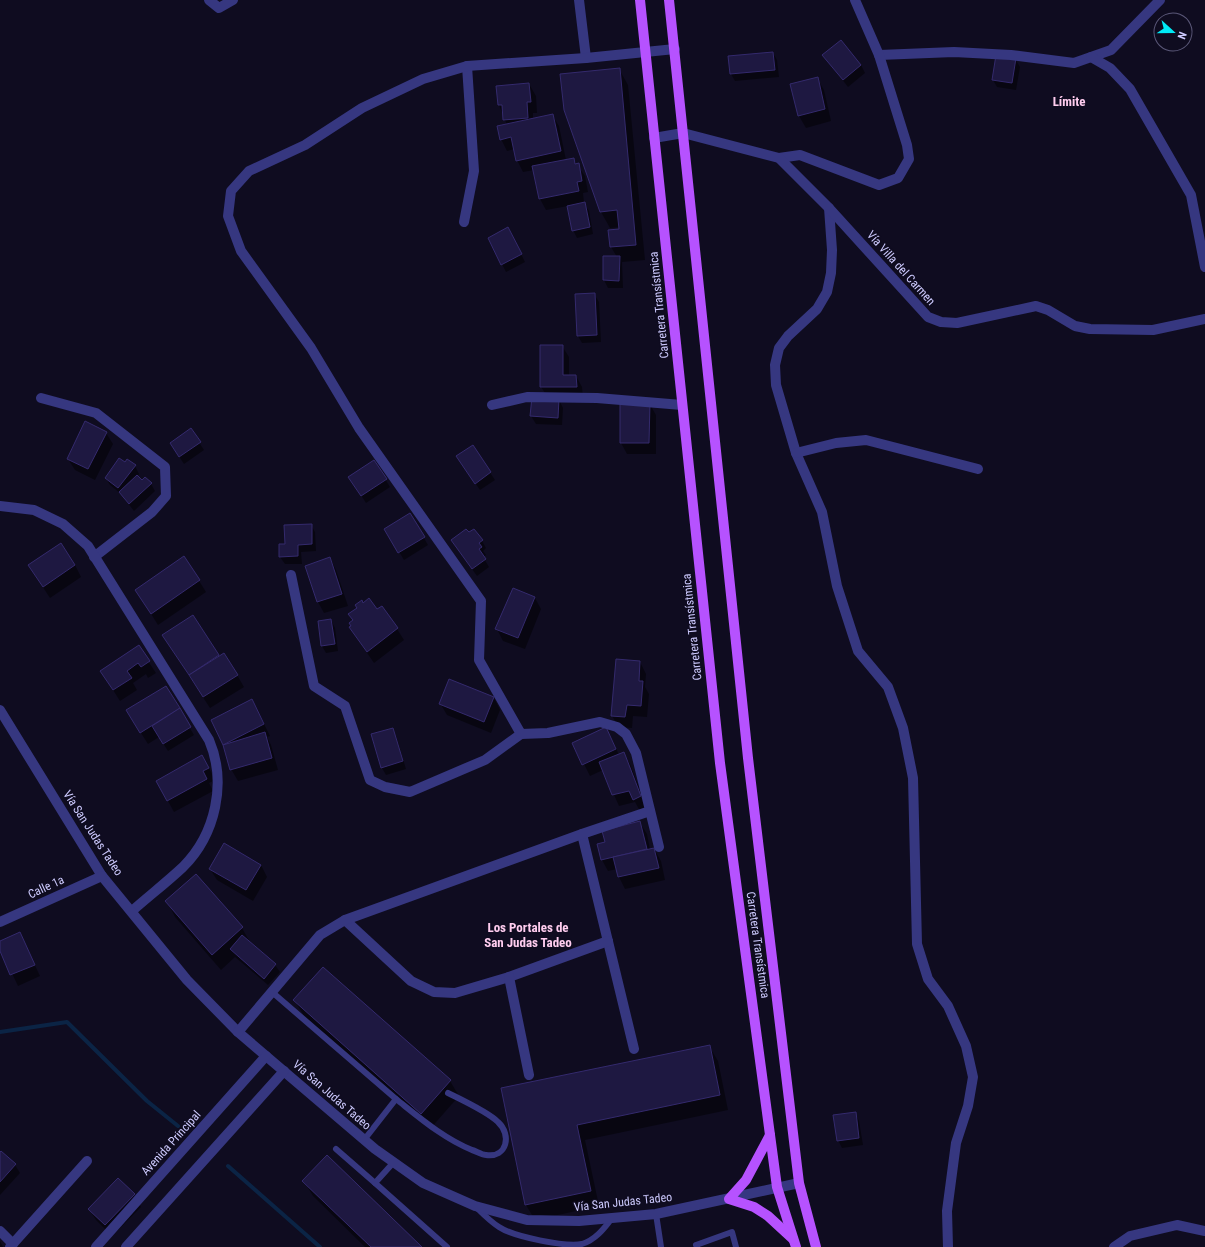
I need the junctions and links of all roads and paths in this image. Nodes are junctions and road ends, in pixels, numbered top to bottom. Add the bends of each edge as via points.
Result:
1 (209, 0) edge
2 (233, 0) edge
3 (579, 0) edge
4 (640, 0) edge
5 (670, 0) edge
6 (855, 0) edge
7 (1160, 0) edge
8 (674, 49) junction
9 (645, 52) junction
10 (879, 55) junction
11 (1091, 57) junction
12 (586, 58) junction
13 (467, 66) junction
14 (684, 133) junction
15 (654, 138) junction
16 (779, 158) junction
17 (828, 208) junction
18 (464, 222) dead end
19 (1205, 267) edge
20 (1205, 319) edge
21 (41, 398) dead end
22 (682, 404) junction
23 (492, 405) dead end
24 (796, 453) junction
25 (978, 469) dead end
26 (0, 506) edge
27 (94, 557) junction
28 (291, 575) dead end
29 (0, 710) edge
30 (521, 734) junction
31 (650, 811) junction
32 (582, 834) junction
33 (659, 847) dead end
34 (102, 876) junction
35 (132, 911) junction
36 (345, 920) junction
37 (0, 922) edge
38 (608, 941) junction
39 (509, 976) junction
40 (272, 992) junction
41 (238, 1032) junction
42 (634, 1049) dead end
43 (266, 1056) junction
44 (284, 1071) junction
45 (529, 1075) dead end
46 (448, 1093) dead end
47 (396, 1099) junction
48 (770, 1135) junction
49 (364, 1140) junction
50 (336, 1149) dead end
51 (87, 1161) dead end
52 (393, 1163) junction
53 (375, 1183) junction
54 (799, 1183) junction
55 (777, 1187) junction
56 (729, 1199) junction
57 (475, 1206) junction
58 (656, 1214) junction
59 (612, 1218) junction
60 (0, 1231) edge
61 (1205, 1231) edge
62 (795, 1244) edge
63 (12, 1245) edge
64 (695, 1246) edge
65 (96, 1247) edge
66 (126, 1247) edge
67 (447, 1247) edge
68 (660, 1247) edge
69 (736, 1247) edge
70 (816, 1247) edge
71 (948, 1247) edge
72 (1114, 1247) edge

1 - 2 street via 219,8
3 - 12 street
4 - 9 main road, Carretera Transístmica
5 - 8 main road, Carretera Transístmica
6 - 10 street
7 - 11 street via 1110,50
8 - 9 street
8 - 14 main road, Carretera Transístmica
9 - 12 street
9 - 15 main road, Carretera Transístmica
10 - 11 street via 954,52 1011,54 1074,63
10 - 16 street via 907,145 908,159 898,178 879,184 800,155
11 - 19 street via 1110,68 1130,89 1191,195
12 - 13 street
13 - 18 street via 474,171
13 - 30 street via 423,79 362,108 305,145 249,171 231,190 228,216 241,251 311,348 359,428 481,601 479,660
14 - 15 street
14 - 16 street
14 - 54 main road, Carretera Transístmica via 747,750
15 - 22 main road, Carretera Transístmica
16 - 17 street, Vía Villa del Carmen
17 - 20 street, Vía Villa del Carmen via 928,317 941,322 956,323 1036,306 1075,326 1090,329 1153,330
17 - 24 street via 832,250 827,292 817,309 779,348 776,364 776,385
21 - 27 street via 96,413 164,467 166,496 152,512
22 - 23 street via 597,398 527,397
22 - 48 main road, Carretera Transístmica via 720,763
24 - 25 street via 836,443 866,440
24 - 71 street via 822,512 837,586 858,651 888,687 903,728 913,778 917,944 928,979 948,1006 966,1046 973,1077 968,1106 956,1143 947,1211
26 - 27 street via 34,510 63,524 88,546
27 - 35 street via 209,740 216,756 217,796 213,816 198,848 183,866
28 - 30 street via 314,686 345,706 370,780 385,787 410,792 485,760
29 - 34 street, Vía San Judas Tadeo
30 - 31 street via 548,733 600,722 617,727 626,734 636,753
31 - 32 street
31 - 33 street
32 - 36 street
32 - 38 street
34 - 35 street, Vía San Judas Tadeo
34 - 37 street, Calle 1a
35 - 41 street, Vía San Judas Tadeo via 187,980
36 - 39 street via 411,981 434,992 455,993
36 - 40 street via 320,934
38 - 39 street
38 - 42 street
39 - 45 street
40 - 41 street
40 - 47 lane
41 - 43 street, Vía San Judas Tadeo
43 - 44 street, Vía San Judas Tadeo
43 - 65 street, Avenida Principal
44 - 49 street, Vía San Judas Tadeo
44 - 66 street
46 - 47 lane via 497,1121 504,1129 507,1135 505,1146 498,1153 487,1156 457,1144
47 - 49 lane
48 - 55 main road, Carretera Transístmica
48 - 56 main road via 746,1180
49 - 52 street, Vía San Judas Tadeo
50 - 53 lane
51 - 63 street
52 - 53 lane
52 - 57 street, Vía San Judas Tadeo via 423,1183
53 - 67 lane
54 - 55 street, Vía San Judas Tadeo
54 - 70 main road, Carretera Transístmica
55 - 56 street, Vía San Judas Tadeo
55 - 62 main road, Carretera Transístmica
56 - 58 street, Vía San Judas Tadeo
56 - 62 main road via 754,1207
57 - 59 street, Vía San Judas Tadeo via 527,1220 579,1221
57 - 59 lane via 508,1232 571,1246 583,1244 601,1232
58 - 59 street, Vía San Judas Tadeo
58 - 68 lane
60 - 63 street
61 - 72 street via 1176,1225 1130,1236
64 - 69 lane via 732,1232

